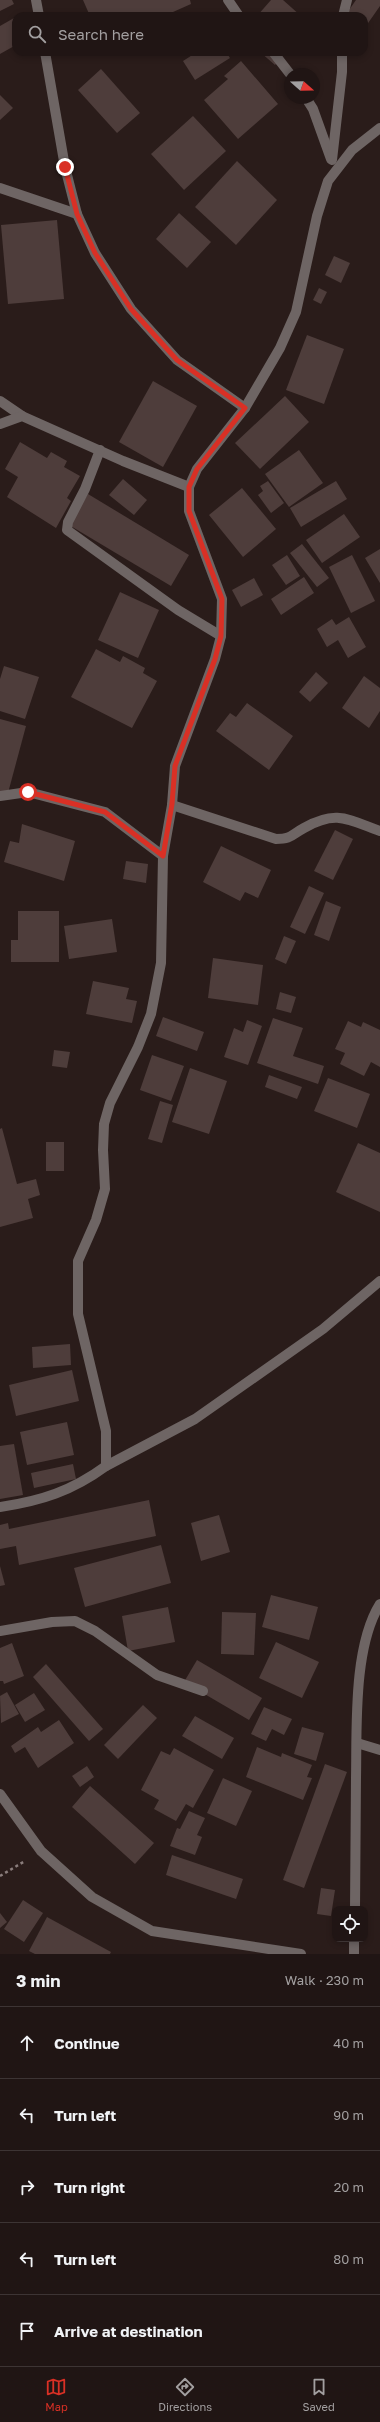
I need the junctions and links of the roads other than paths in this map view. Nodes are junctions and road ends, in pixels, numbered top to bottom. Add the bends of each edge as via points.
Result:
1 (36, 0) edge
2 (228, 0) edge
3 (347, 0) edge
4 (38, 12) edge
5 (236, 12) edge
6 (344, 12) edge
7 (46, 56) edge
8 (276, 56) edge
9 (342, 56) edge
10 (285, 68) edge
11 (310, 104) edge
12 (380, 128) edge
13 (332, 160) junction
14 (336, 172) junction
15 (0, 188) edge
16 (77, 214) junction
17 (0, 401) edge
18 (245, 408) junction
19 (22, 416) junction
20 (0, 424) edge
21 (100, 450) junction
22 (189, 487) junction
23 (221, 636) junction
24 (0, 796) edge
25 (172, 804) junction
26 (380, 831) edge
27 (163, 856) junction
28 (379, 1284) edge
29 (106, 1466) junction
30 (0, 1507) edge
31 (380, 1604) edge
32 (0, 1631) edge
33 (203, 1691) dead end
34 (357, 1743) junction
35 (380, 1750) edge
36 (0, 1794) edge
37 (355, 1906) edge
38 (354, 1942) edge
39 (301, 1954) edge
40 (354, 1954) edge

1 - 4 street
2 - 5 street
3 - 6 street
7 - 16 street via 65,167
8 - 10 street
9 - 13 street
11 - 13 street
12 - 14 street via 352,150
13 - 14 street
14 - 18 street via 328,182 317,216 296,312 280,348
15 - 16 street
16 - 18 street via 95,253 131,309 177,360
17 - 19 street
18 - 22 street via 197,469
19 - 20 street
19 - 21 street
21 - 22 street
21 - 23 street via 85,489 68,522 67,530 178,610
22 - 23 street via 189,511 222,599
23 - 25 street via 215,659 175,766
24 - 27 street via 28,792 105,812
25 - 26 street via 276,839 289,839 318,820 329,816 344,818
25 - 27 street
27 - 29 street via 161,963 151,1014 138,1047 110,1103 104,1131 105,1189 96,1220 78,1261 78,1314 106,1431
28 - 29 street via 323,1328 195,1419
29 - 30 street via 81,1484 32,1502
31 - 34 street via 374,1613 363,1656 357,1707
32 - 33 street via 52,1622 75,1622 94,1631 157,1675
34 - 35 street
34 - 37 street
36 - 39 street via 41,1851 92,1897 152,1931
38 - 40 street

